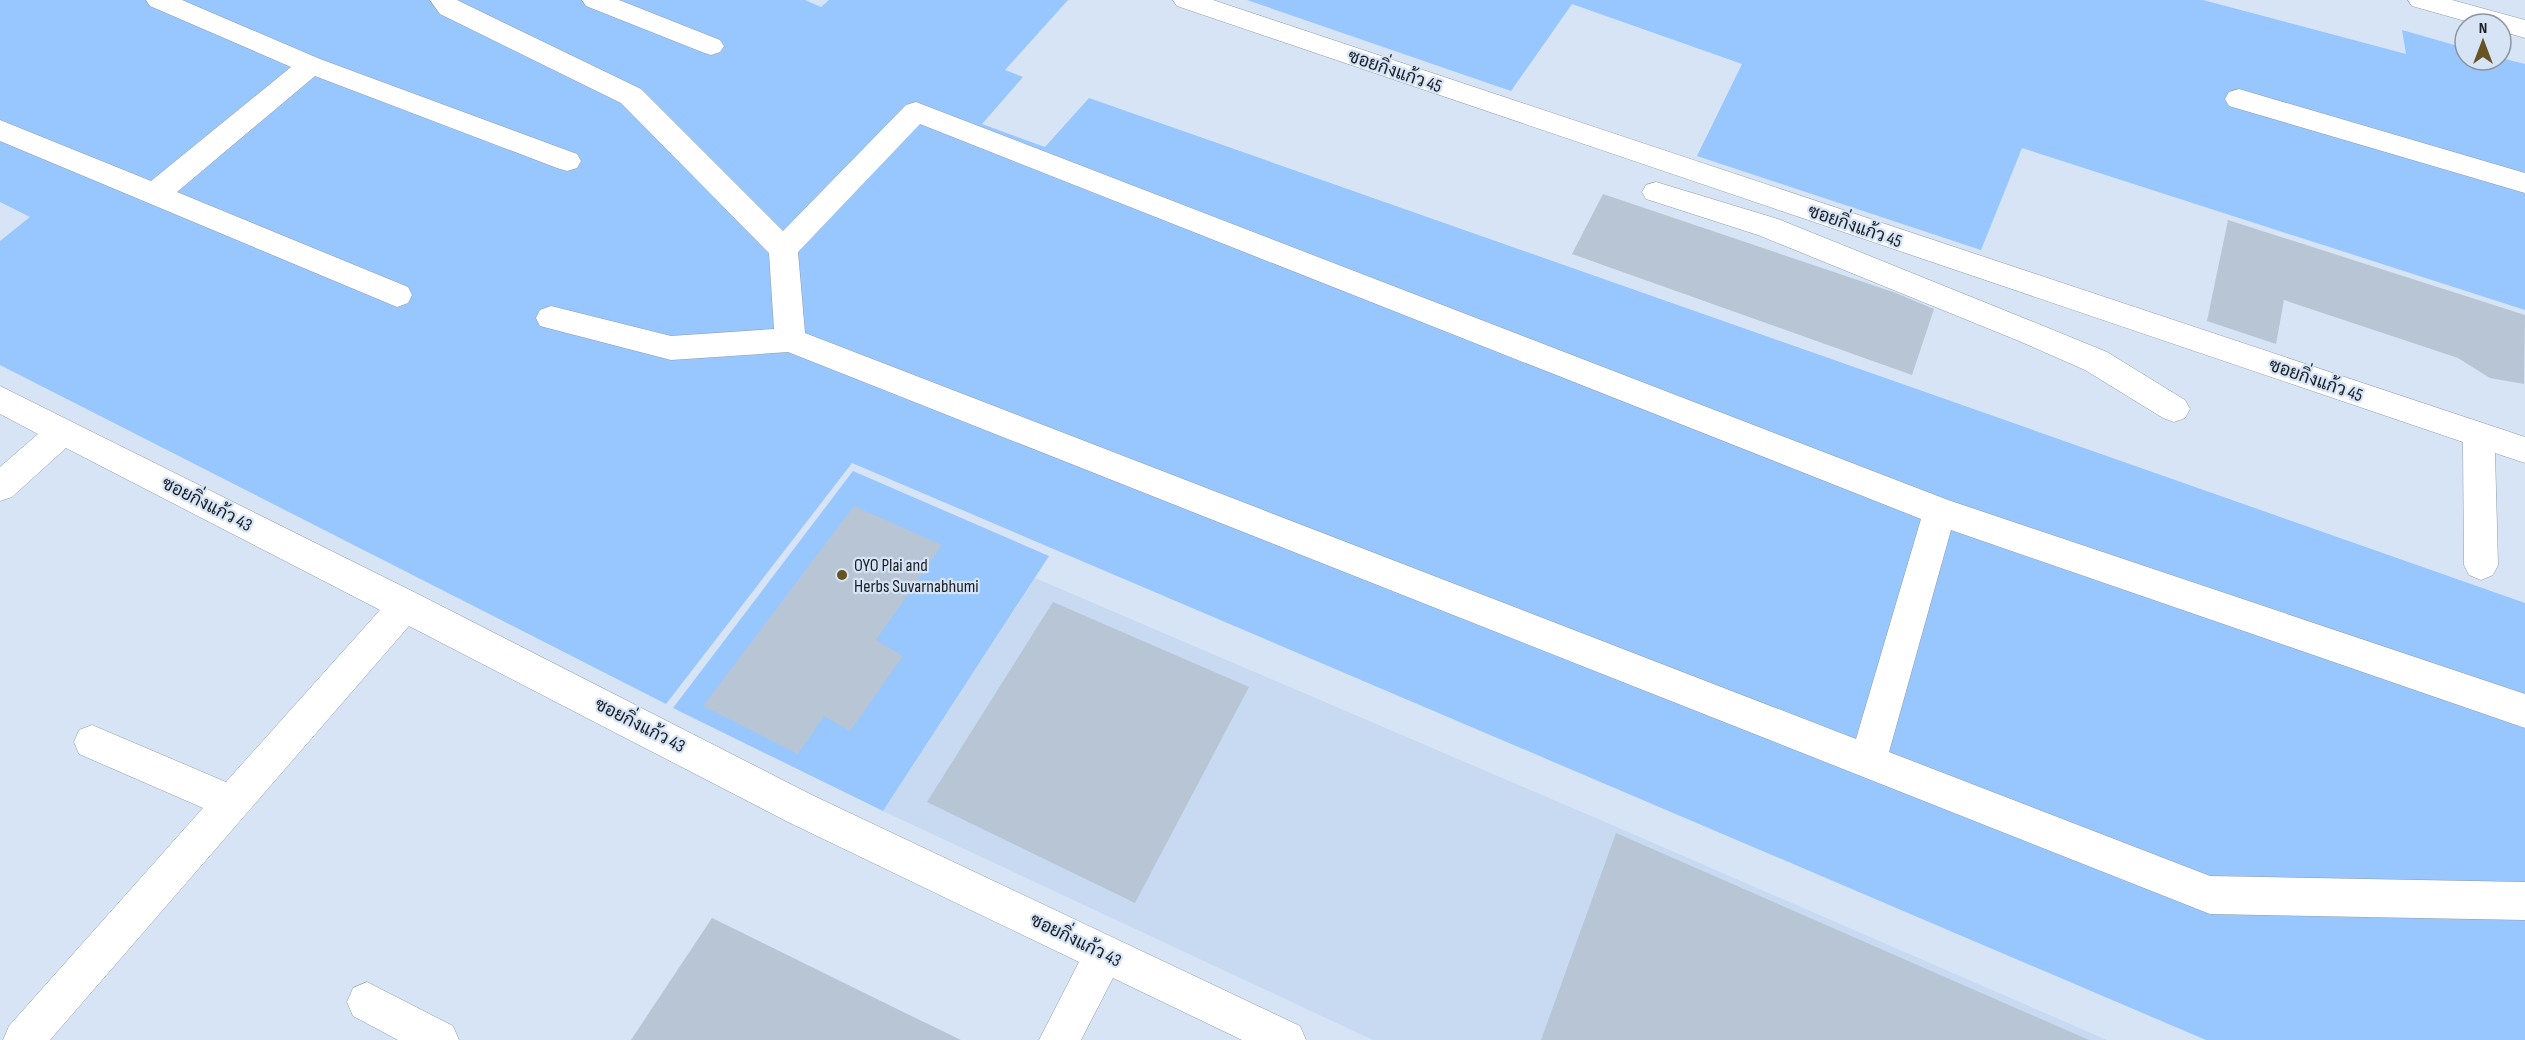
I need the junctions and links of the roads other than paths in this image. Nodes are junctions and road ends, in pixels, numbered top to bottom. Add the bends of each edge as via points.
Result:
1 (159, 0) edge
2 (443, 0) edge
3 (595, 0) edge
4 (1186, 0) edge
5 (2421, 0) edge
6 (2525, 28) edge
7 (711, 46) dead end
8 (311, 65) junction
9 (2239, 99) dead end
10 (0, 130) edge
11 (567, 161) dead end
12 (2525, 183) edge
13 (1656, 192) dead end
14 (155, 195) junction
15 (1773, 213) junction
16 (783, 249) junction
17 (397, 295) dead end
18 (551, 318) dead end
19 (790, 340) junction
20 (0, 399) edge
21 (2174, 409) dead end
22 (63, 431) junction
23 (2479, 435) junction
24 (2525, 450) edge
25 (0, 487) edge
26 (1940, 512) junction
27 (2481, 565) dead end
28 (406, 605) junction
29 (2525, 711) edge
30 (92, 741) dead end
31 (1868, 762) junction
32 (232, 803) junction
33 (2525, 901) edge
34 (1105, 953) junction
35 (367, 1002) dead end
36 (23, 1040) edge
37 (439, 1040) edge
38 (1059, 1040) edge
39 (1286, 1040) edge

1 - 8 street
2 - 16 street via 449,8 631,96
3 - 7 street
4 - 15 street, ซอยกิ่งแก้ว 45
5 - 6 street
8 - 11 street
8 - 14 street
9 - 12 street
10 - 14 street
13 - 15 street
14 - 17 street
15 - 21 street via 2096,361
15 - 23 street, ซอยกิ่งแก้ว 45
16 - 19 street
16 - 26 street via 916,112
18 - 19 street via 671,348
19 - 31 street
20 - 22 street, ซอยกิ่งแก้ว 43
22 - 25 street
22 - 28 street, ซอยกิ่งแก้ว 43
23 - 24 street, ซอยกิ่งแก้ว 45
23 - 27 street
26 - 29 street
26 - 31 street
28 - 32 street
28 - 34 street, ซอยกิ่งแก้ว 43 via 801,809
30 - 32 street
31 - 33 street via 2210,896
32 - 36 street
34 - 38 street
34 - 39 street, ซอยกิ่งแก้ว 43
35 - 37 street

